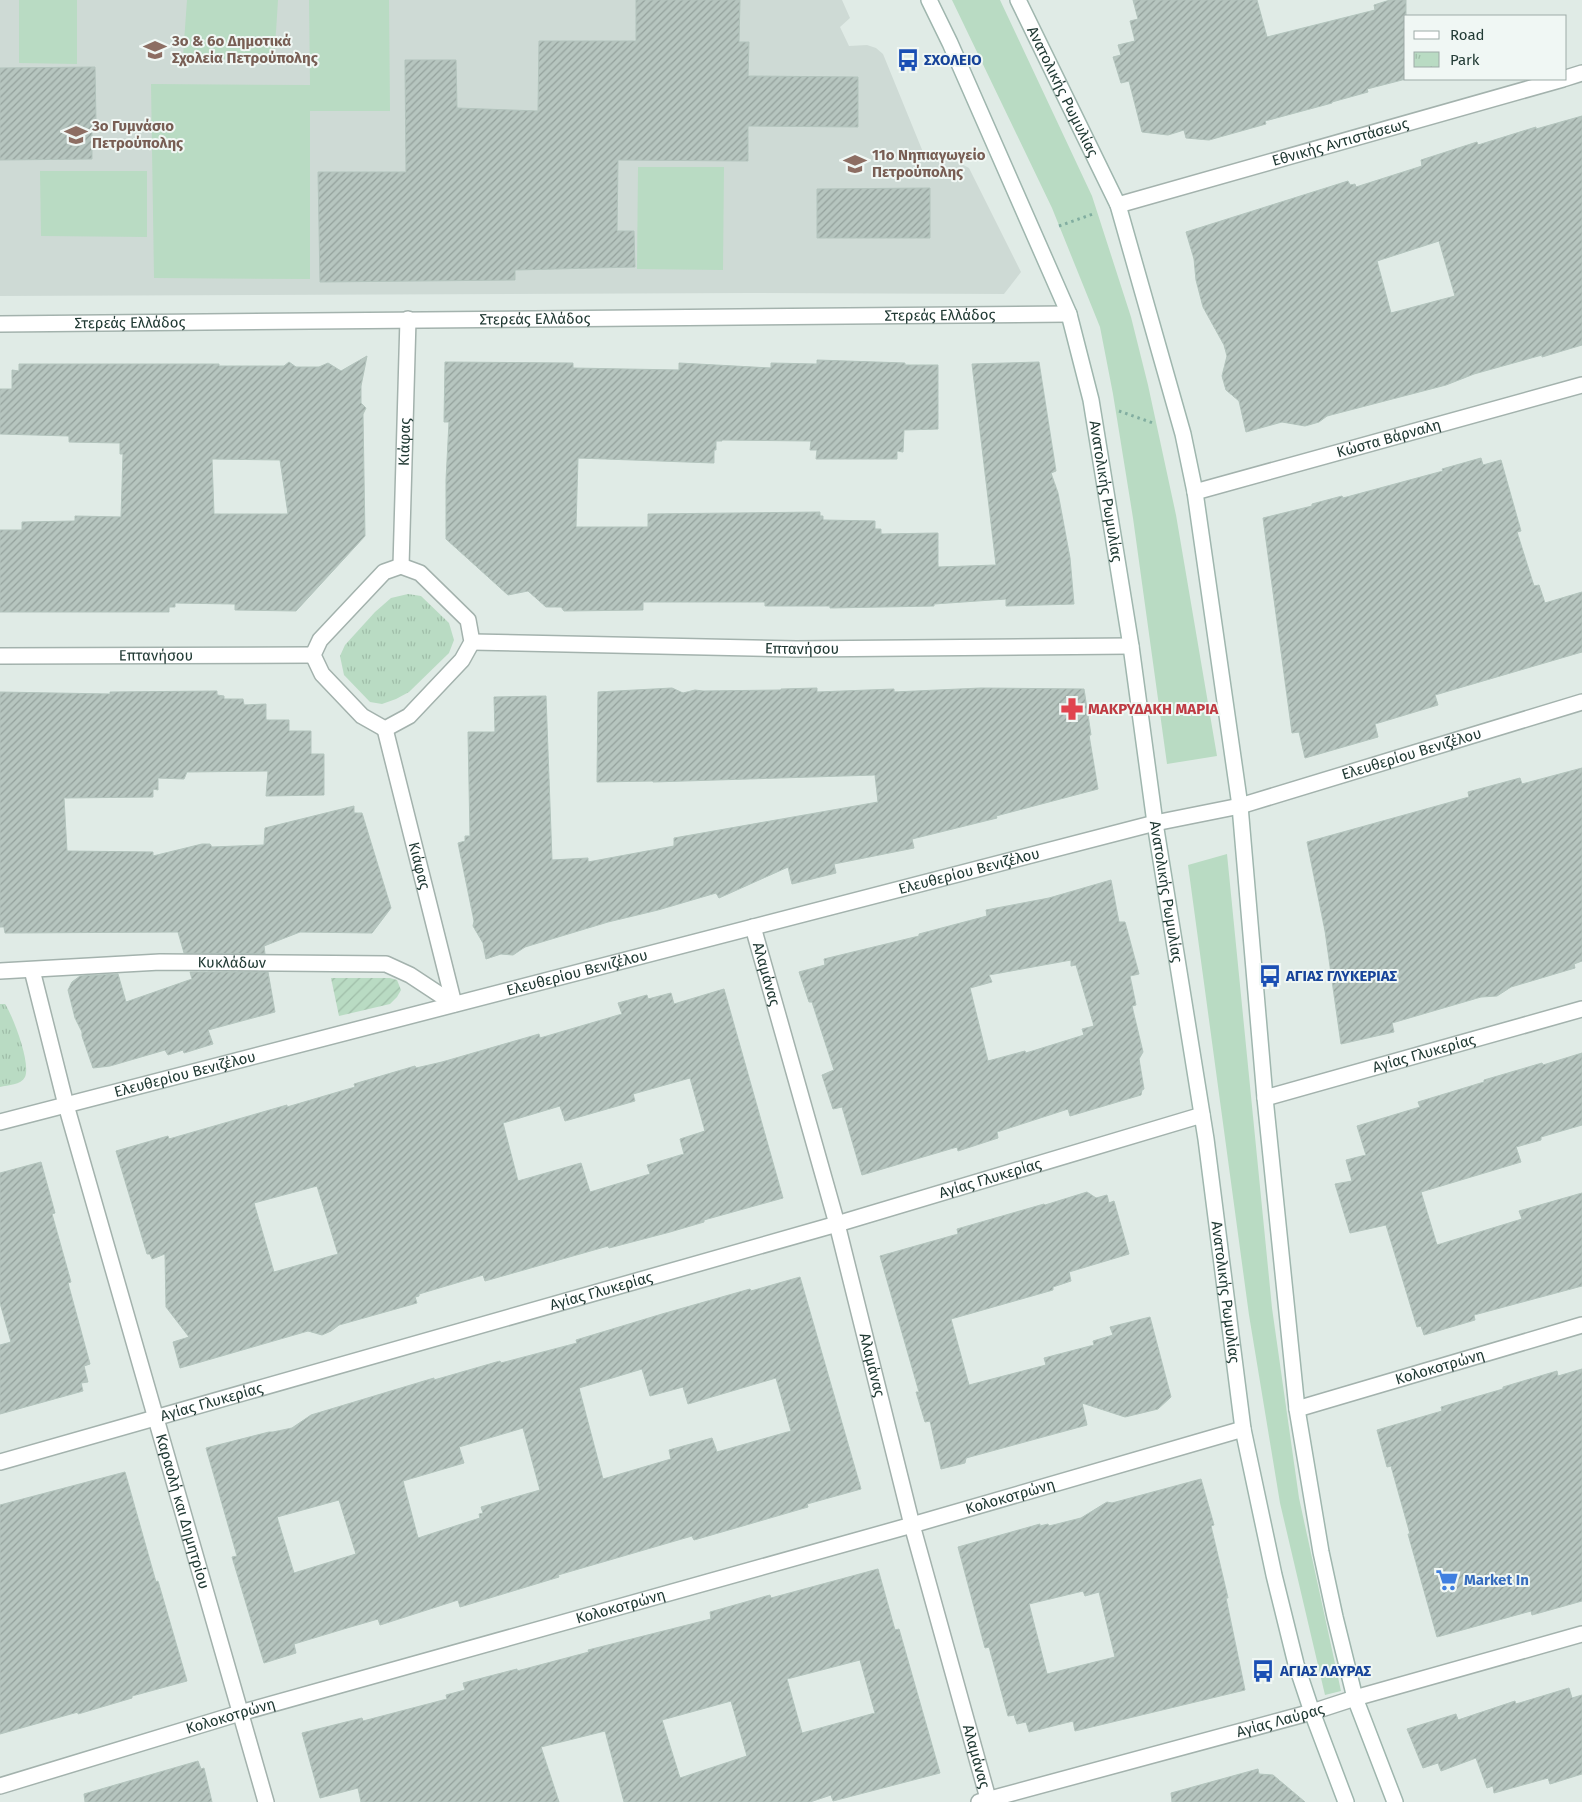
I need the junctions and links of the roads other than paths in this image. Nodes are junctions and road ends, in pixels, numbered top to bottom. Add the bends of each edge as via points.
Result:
1 (929, 0) edge
2 (1018, 0) edge
3 (1582, 74) edge
4 (1567, 77) edge
5 (1557, 80) edge
6 (1118, 205) junction
7 (1069, 314) junction
8 (408, 319) junction
9 (0, 324) edge
10 (1582, 385) edge
11 (1195, 492) junction
12 (401, 566) junction
13 (472, 642) junction
14 (1131, 646) junction
15 (313, 655) junction
16 (0, 656) edge
17 (1582, 702) edge
18 (385, 729) junction
19 (1240, 806) junction
20 (1155, 823) junction
21 (753, 927) junction
22 (32, 970) junction
23 (0, 971) edge
24 (454, 1004) junction
25 (1582, 1009) edge
26 (1265, 1098) junction
27 (66, 1105) junction
28 (1202, 1116) junction
29 (0, 1122) edge
30 (837, 1224) junction
31 (1582, 1325) edge
32 (1297, 1408) junction
33 (156, 1417) junction
34 (1243, 1429) junction
35 (0, 1462) edge
36 (912, 1525) junction
37 (1582, 1634) edge
38 (1355, 1698) junction
39 (1312, 1712) junction
40 (240, 1713) junction
41 (0, 1786) edge
42 (986, 1801) edge
43 (266, 1802) edge
44 (1346, 1802) edge
45 (1395, 1802) edge

1 - 7 street, Ανατολικής Ρωμυλίας
2 - 6 street, Ανατολικής Ρωμυλίας
3 - 4 street, Εθνικής Αντιστάσεως
5 - 6 street, Εθνικής Αντιστάσεως
6 - 11 street, Ανατολικής Ρωμυλίας via 1183,434
7 - 8 street, Στερεάς Ελλάδος
7 - 14 street, Ανατολικής Ρωμυλίας via 1091,400
8 - 9 street, Στερεάς Ελλάδος
8 - 12 street, Κιάφας
10 - 11 street, Κώστα Βάρναλη
11 - 19 street, Ανατολικής Ρωμυλίας
12 - 13 street via 420,573 468,620
12 - 15 street via 384,572 320,640
13 - 14 street, Επτανήσου via 796,649
13 - 18 street via 462,660 409,716
14 - 20 street, Ανατολικής Ρωμυλίας
15 - 16 street, Επτανήσου
15 - 18 street via 322,674 362,716
17 - 19 street, Ελευθερίου Βενιζέλου
18 - 24 street, Κιάφας
19 - 20 street, Ελευθερίου Βενιζέλου
19 - 26 street, Ανατολικής Ρωμυλίας
20 - 21 street, Ελευθερίου Βενιζέλου
20 - 28 street, Ανατολικής Ρωμυλίας
21 - 24 street, Ελευθερίου Βενιζέλου
21 - 30 street, Αλαμάνας
22 - 23 street, Κυκλάδων
22 - 24 street, Κυκλάδων via 160,962 386,964 410,975
22 - 27 street, Καραολή και Δημητρίου
24 - 27 street, Ελευθερίου Βενιζέλου
25 - 26 street, Αγίας Γλυκερίας
26 - 32 street, Ανατολικής Ρωμυλίας
27 - 29 street, Ελευθερίου Βενιζέλου
27 - 33 street, Καραολή και Δημητρίου
28 - 30 street, Αγίας Γλυκερίας
28 - 34 street, Ανατολικής Ρωμυλίας
30 - 33 street, Αγίας Γλυκερίας
30 - 36 street, Αλαμάνας
31 - 32 street, Κολοκοτρώνη
32 - 38 street, Ανατολικής Ρωμυλίας via 1321,1552
33 - 35 street, Αγίας Γλυκερίας
33 - 40 street, Καραολή και Δημητρίου
34 - 36 street, Κολοκοτρώνη
34 - 39 street, Ανατολικής Ρωμυλίας via 1284,1622
36 - 40 street, Κολοκοτρώνη
36 - 42 street, Αλαμάνας
37 - 38 street, Αγίας Λαύρας
38 - 39 street, Αγίας Λαύρας
38 - 45 street, Ανατολικής Ρωμυλίας
39 - 42 street, Αγίας Λαύρας
39 - 44 street, Ανατολικής Ρωμυλίας
40 - 41 street, Κολοκοτρώνη
40 - 43 street, Καραολή και Δημητρίου

